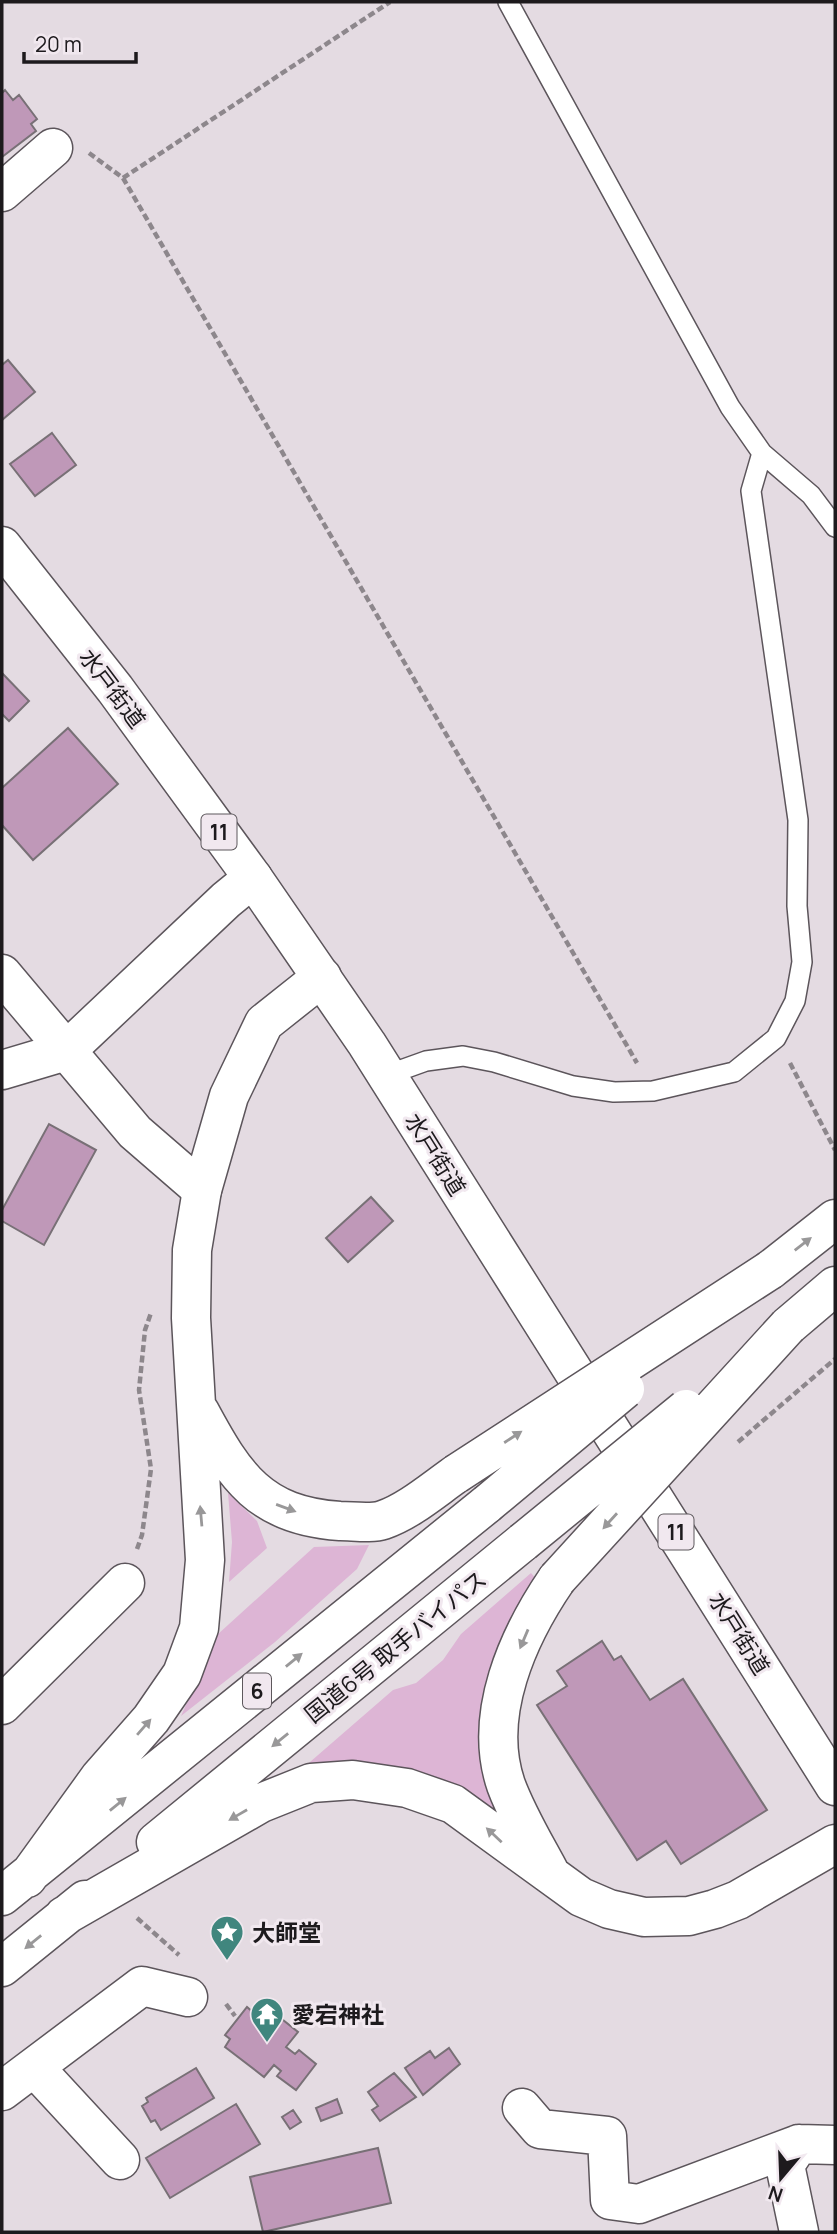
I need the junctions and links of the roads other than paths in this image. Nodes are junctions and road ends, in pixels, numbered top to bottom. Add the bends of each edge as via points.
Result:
1 (509, 2) edge
2 (71, 151) road end
3 (2, 192) edge
4 (762, 453) junction
5 (835, 527) edge
6 (2, 546) edge
7 (253, 878) junction
8 (2, 974) edge
9 (322, 977) junction
10 (66, 1051) junction
11 (2, 1070) edge
12 (387, 1075) junction
13 (202, 1190) junction
14 (835, 1219) edge
15 (770, 1270) junction
16 (835, 1286) edge
17 (788, 1326) junction
18 (195, 1404) junction
19 (125, 1583) road end
20 (2, 1705) edge
21 (835, 1786) edge
22 (835, 1844) edge
23 (550, 1873) junction
24 (14, 1887) edge
25 (64, 1916) junction
26 (2, 1967) edge
27 (188, 1980) road end
28 (34, 2067) junction
29 (2, 2091) edge
30 (522, 2108) dead end
31 (817, 2144) edge
32 (120, 2160) dead end
33 (799, 2232) edge

1 - 4 lane via 730,407
2 - 3 main road
4 - 5 lane via 811,495
4 - 12 lane via 751,491 798,820 802,962 796,1001 776,1038 734,1072 653,1091 573,1086 463,1056 426,1061
6 - 7 main road, 水戸街道 / 11 via 115,689
7 - 9 main road, 水戸街道 / 11
7 - 10 main road
8 - 10 main road
9 - 12 main road, 水戸街道 / 11
9 - 13 main road via 264,1023 229,1096
10 - 11 main road
10 - 13 main road via 135,1132
12 - 21 main road, 水戸街道 / 11
13 - 18 main road via 192,1250
15 -> 14 main road, 6
18 -> 15 main road, bridge via 241,1480 276,1505 316,1519 381,1520 415,1503
24 -> 15 main road, 6, bridge
16 - 17 main road, 6
17 -> 23 main road, bridge via 557,1579 516,1658 504,1692 499,1754 506,1783
17 -> 25 main road, 国道6号 取手バイパス / 6, bridge
24 -> 18 main road via 151,1719 182,1674 191,1651 199,1628 205,1560
19 - 20 main road
22 - 23 main road via 738,1900 689,1916 667,1918 609,1909 581,1897
23 -> 25 main road via 453,1804 407,1788 342,1780 310,1783 261,1802
25 -> 26 main road, 国道6号 取手バイパス / 6
27 - 28 main road via 142,1986
28 - 29 main road
28 - 32 main road
30 - 31 main road via 540,2129 607,2136 610,2200 639,2204
31 - 33 main road via 785,2165

